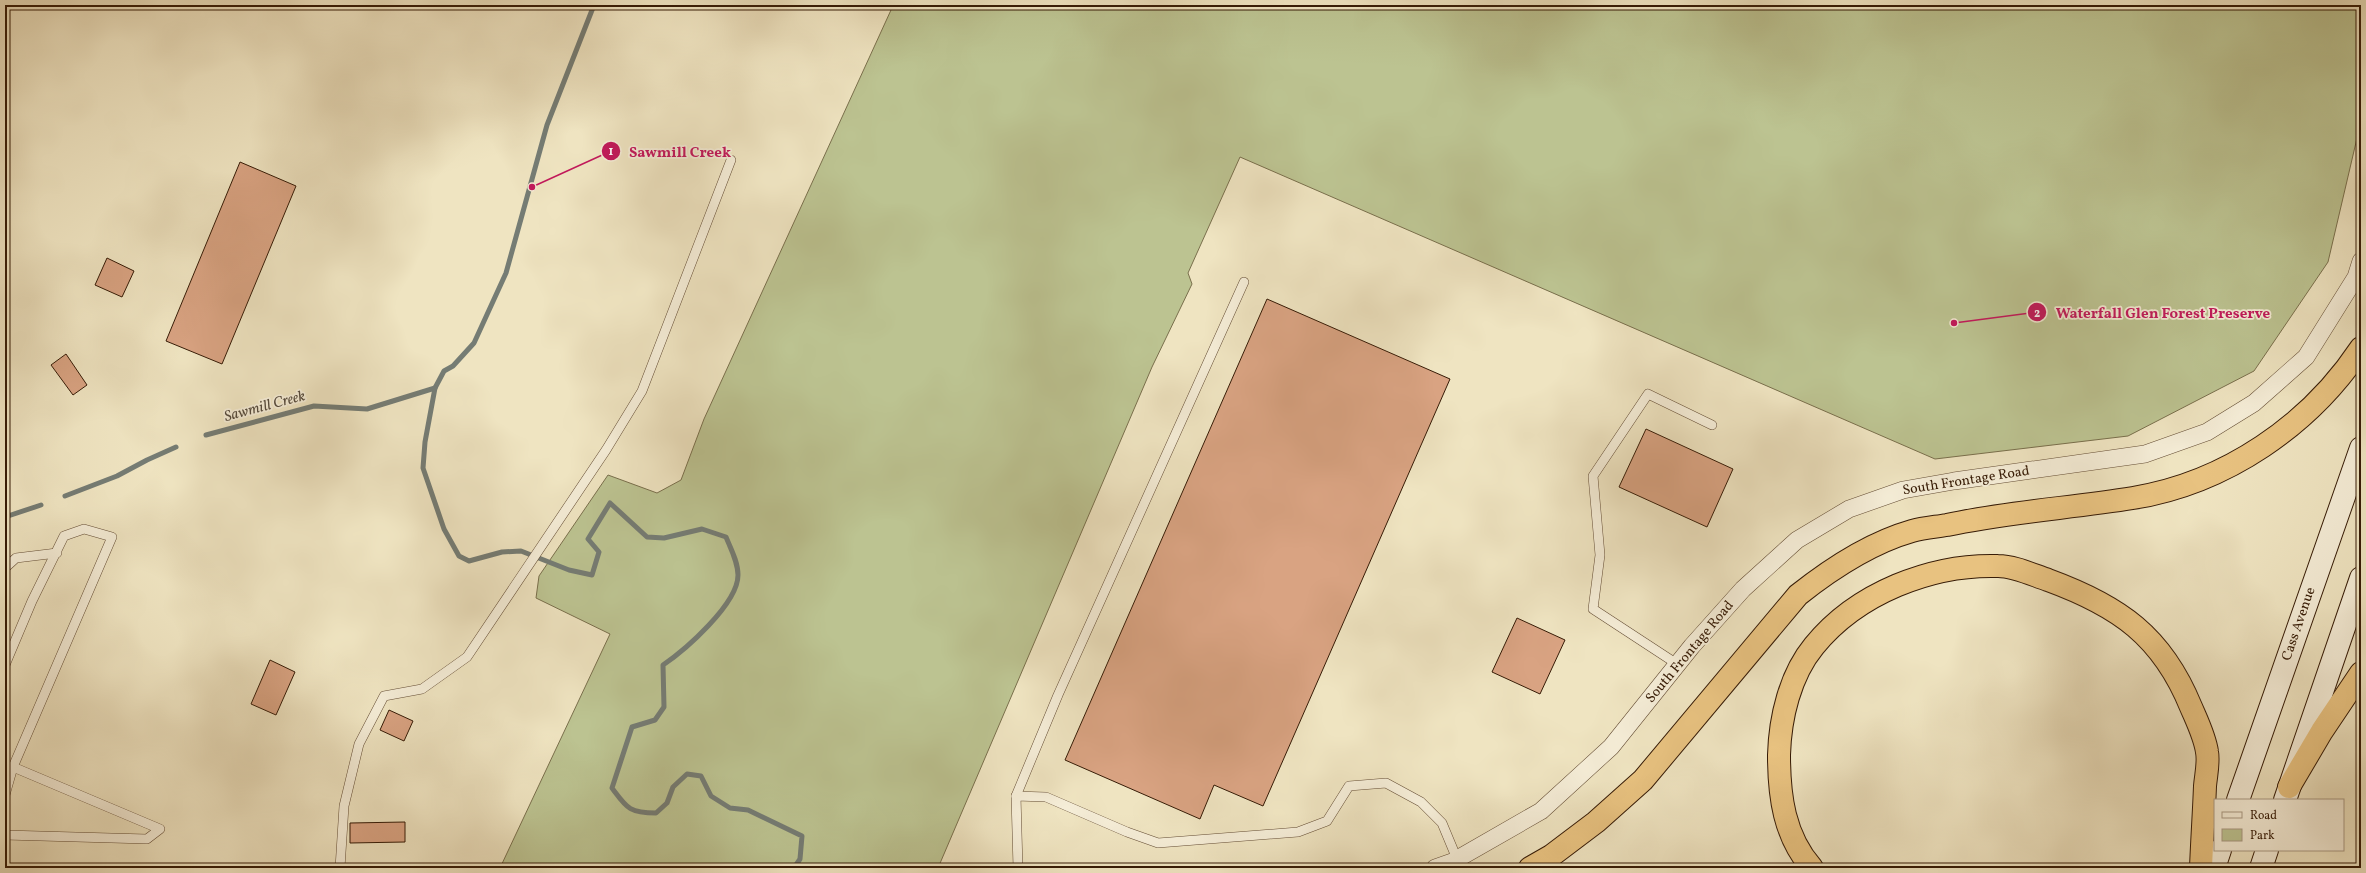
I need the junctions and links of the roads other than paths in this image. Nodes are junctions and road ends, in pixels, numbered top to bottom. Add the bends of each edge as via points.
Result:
1 (731, 160) dead end
2 (2361, 261) edge
3 (1244, 282) dead end
4 (2361, 348) edge
5 (1712, 425) dead end
6 (2361, 448) edge
7 (57, 553) junction
8 (5, 568) edge
9 (2361, 578) edge
10 (1677, 664) junction
11 (5, 665) edge
12 (2361, 673) edge
13 (13, 767) junction
14 (2287, 794) edge
15 (5, 795) edge
16 (1016, 796) junction
17 (2238, 799) edge
18 (5, 835) edge
19 (2220, 851) edge
20 (2267, 851) edge
21 (1457, 859) junction
22 (340, 868) edge
23 (1018, 868) edge
24 (1434, 868) edge
25 (1530, 868) edge
26 (1812, 868) edge
27 (2201, 868) edge
28 (2214, 868) edge
29 (2261, 868) edge

1 - 22 lane via 642,391 606,450 467,657 422,689 384,696 359,744 344,806
2 - 10 street, South Frontage Road via 2356,277 2306,357 2254,403 2207,432 2145,454 1911,489 1849,509 1797,540 1759,574
3 - 16 lane via 1061,688
4 - 25 highway via 2343,375 2296,422 2226,469 2180,487 2134,498 1990,516 1912,531 1873,547 1826,572 1798,594 1643,780 1596,822 1551,856
5 - 10 lane via 1648,394 1593,476 1600,555 1593,609
6 - 17 main road, Cass Avenue
7 - 8 lane via 16,558
7 - 11 lane via 32,601
7 - 13 lane via 64,536 84,529 112,537
9 - 14 main road
10 - 21 street, South Frontage Road via 1611,747 1541,811
12 - 14 highway via 2322,731
13 - 15 lane
13 - 18 lane via 160,829 147,839
16 - 21 lane via 1046,797 1158,843 1298,832 1327,821 1349,786 1386,783 1421,802 1442,823
16 - 23 lane
19 - 28 main road
20 - 29 main road
21 - 24 street, South Frontage Road
26 - 27 highway via 1795,847 1786,818 1779,759 1780,728 1791,687 1813,647 1837,621 1861,604 1903,584 1937,572 2000,566 2079,591 2138,627 2166,657 2185,692 2207,752

